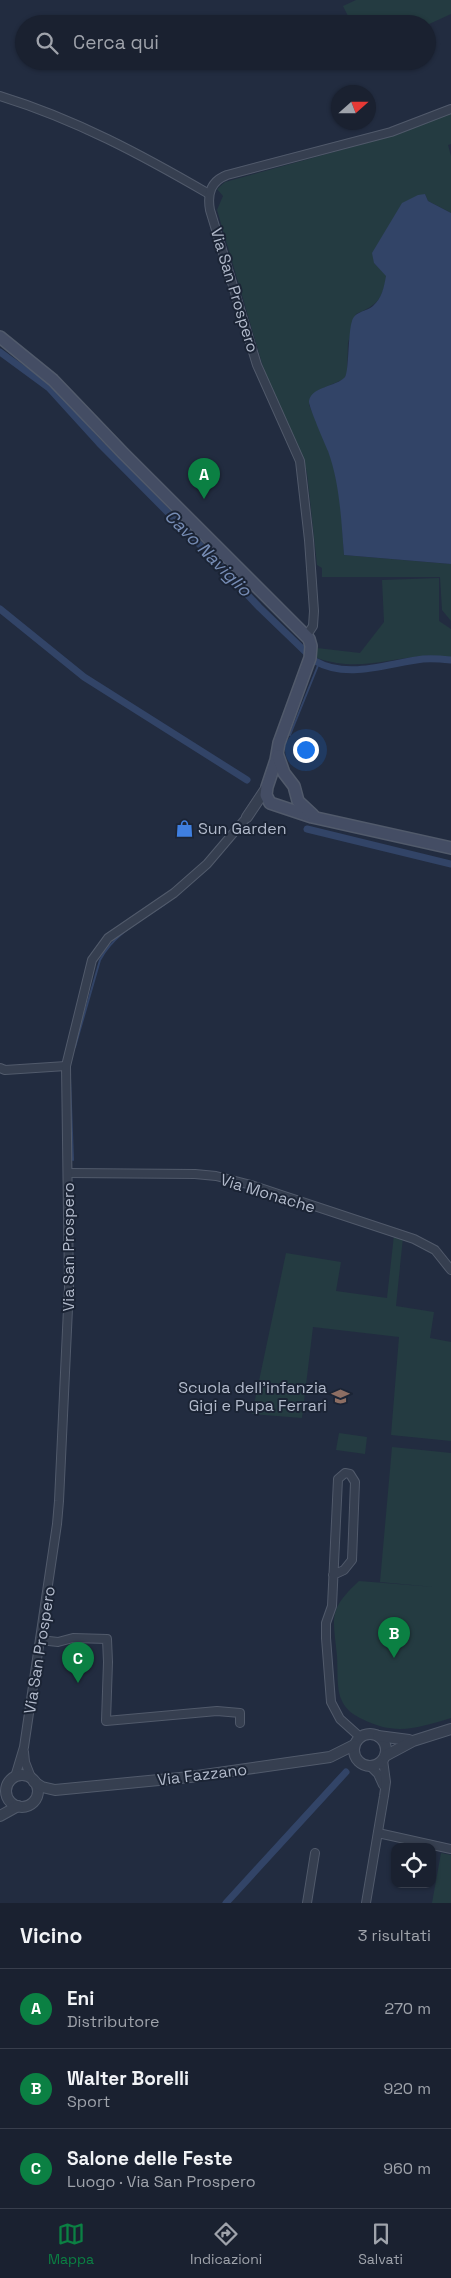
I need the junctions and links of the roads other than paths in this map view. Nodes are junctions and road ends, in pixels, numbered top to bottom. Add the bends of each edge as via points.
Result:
1 (0, 96) edge
2 (451, 109) edge
3 (210, 194) junction
4 (0, 337) edge
5 (309, 641) junction
6 (277, 754) junction
7 (289, 780) junction
8 (269, 784) junction
9 (295, 794) junction
10 (277, 806) junction
11 (247, 817) junction
12 (319, 818) junction
13 (451, 848) edge
14 (66, 1066) junction
15 (0, 1068) edge
16 (69, 1173) junction
17 (451, 1270) edge
18 (332, 1575) junction
19 (40, 1640) junction
20 (240, 1723) dead end
21 (451, 1729) edge
22 (378, 1736) junction
23 (357, 1741) junction
24 (413, 1741) junction
25 (24, 1747) junction
26 (330, 1757) junction
27 (384, 1758) junction
28 (358, 1761) junction
29 (370, 1766) junction
30 (15, 1777) junction
31 (33, 1781) junction
32 (74, 1789) junction
33 (385, 1789) junction
34 (6, 1793) junction
35 (33, 1802) junction
36 (18, 1806) junction
37 (0, 1810) edge
38 (0, 1816) edge
39 (378, 1833) junction
40 (451, 1849) edge
41 (314, 1853) dead end
42 (307, 1903) edge
43 (366, 1903) edge

1 - 3 street via 48,112 117,142
2 - 3 street via 384,134 227,175 216,181
3 - 5 street, Via San Prospero via 210,210 257,365 300,461 313,593 314,626
4 - 5 main road via 53,380
5 - 6 main road via 308,663
6 - 7 main road
6 - 8 main road
7 - 8 main road via 281,777
7 - 9 main road
8 - 10 main road via 266,795
8 - 11 street, Via San Prospero
9 - 10 main road via 289,805
9 - 12 main road via 308,812
10 - 11 street, Via San Prospero via 259,809
10 - 12 main road
11 - 14 street, Via San Prospero via 207,864 174,894 108,938 92,960
12 - 13 main road
14 - 15 street
14 - 16 street, Via San Prospero
16 - 17 street, Via Monache via 195,1174 229,1179 414,1239 435,1250
16 - 19 street, Via San Prospero via 68,1307 58,1524
18 - 18 street via 338,1479 345,1473 356,1482 352,1560 344,1570
18 - 23 street via 332,1606 326,1623 331,1702
19 - 20 street via 107,1639 106,1721 217,1710 240,1713
19 - 25 street, Via San Prospero
21 - 24 street, Via Fazzano
22 - 23 street, Via Fazzano via 369,1734
22 - 24 street, Via Fazzano
22 - 27 street via 384,1742
23 - 26 street, Via Fazzano
23 - 28 street via 354,1751
24 - 27 street, Via Fazzano
25 - 30 street, Via San Prospero
25 - 31 street, Via San Prospero via 25,1762
26 - 28 street, Via Fazzano
26 - 32 street, Via Fazzano
27 - 29 street, Via Fazzano
27 - 33 street
28 - 29 street, Via Fazzano
29 - 33 street
30 - 31 street via 26,1776
30 - 34 street via 8,1784
31 - 32 street, Via Fazzano via 51,1790
31 - 35 street via 38,1790
32 - 35 street, Via Fazzano
33 - 39 street
34 - 36 street
34 - 37 street
35 - 36 street
36 - 38 street
39 - 40 street
39 - 43 street
41 - 42 street

